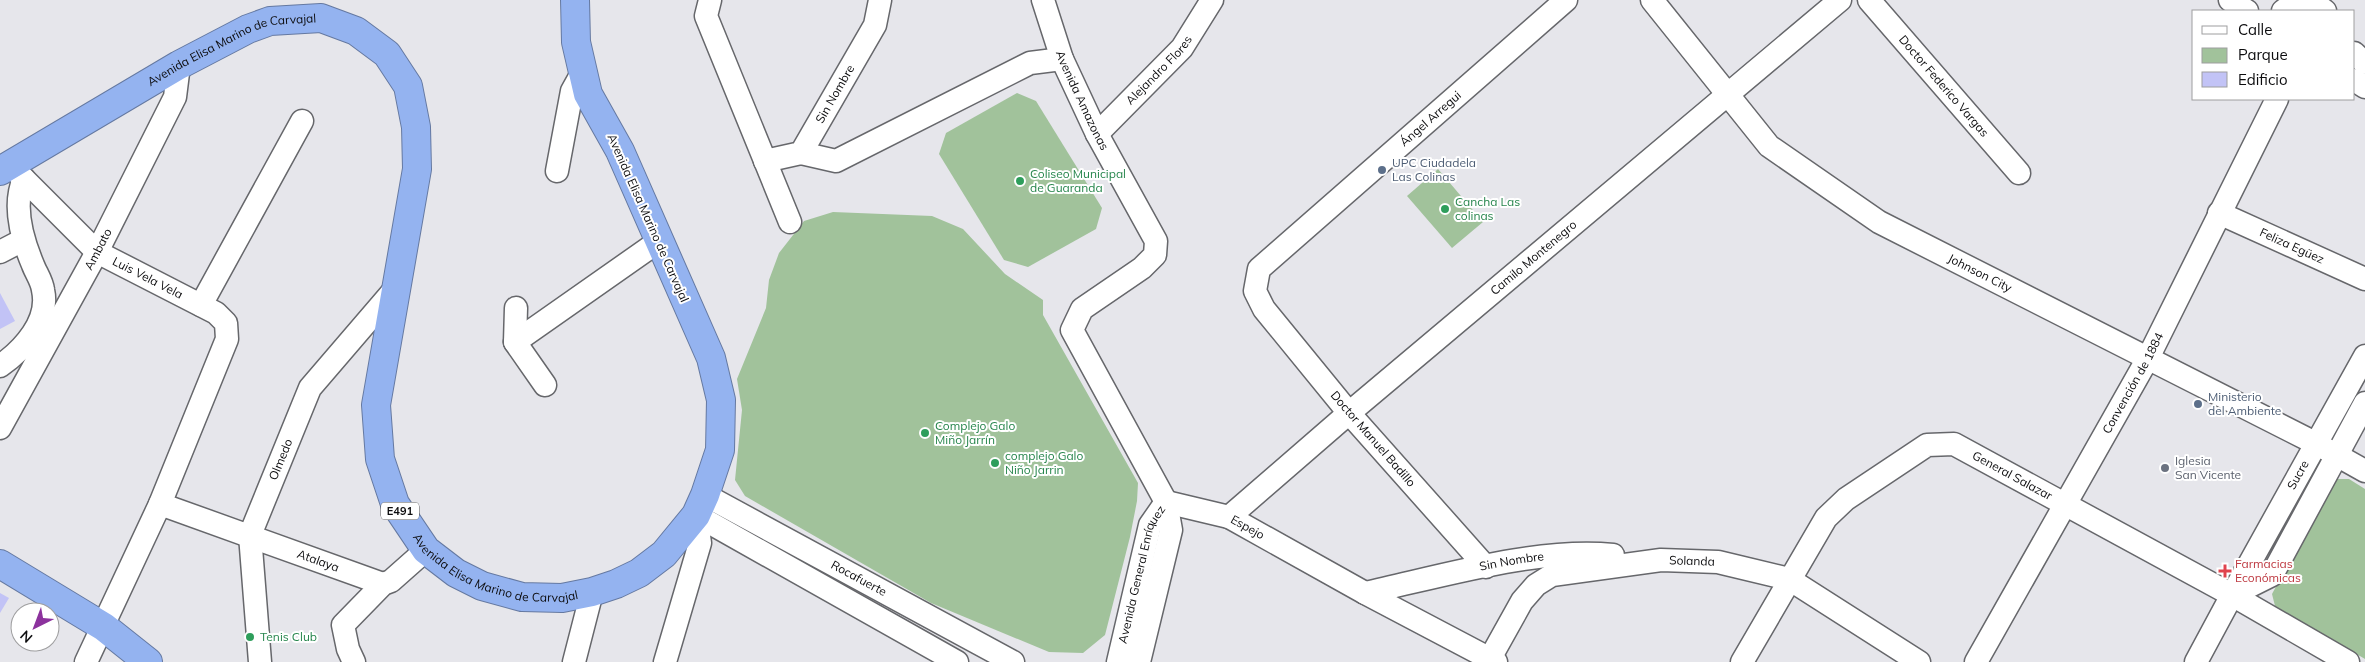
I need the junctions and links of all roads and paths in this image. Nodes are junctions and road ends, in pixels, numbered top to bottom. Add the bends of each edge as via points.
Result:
1 (575, 0) edge
2 (710, 0) edge
3 (880, 0) edge
4 (1044, 0) edge
5 (1212, 0) edge
6 (1566, 0) edge
7 (1652, 0) edge
8 (1840, 0) edge
9 (1868, 0) edge
10 (2230, 0) edge
11 (2280, 7) edge
12 (2325, 7) edge
13 (2245, 10) edge
14 (2355, 54) edge
15 (1062, 59) junction
16 (2365, 63) edge
17 (179, 65) junction
18 (582, 73) junction
19 (1729, 95) junction
20 (2276, 100) edge
21 (302, 120) dead end
22 (1098, 134) junction
23 (801, 153) junction
24 (765, 161) junction
25 (557, 171) dead end
26 (11, 172) edge
27 (2019, 173) dead end
28 (2219, 213) junction
29 (790, 222) dead end
30 (23, 240) junction
31 (659, 241) junction
32 (0, 252) edge
33 (97, 252) junction
34 (2365, 279) edge
35 (395, 289) junction
36 (201, 305) junction
37 (516, 308) dead end
38 (1264, 308) joint
39 (516, 342) junction
40 (2365, 356) edge
41 (2148, 358) junction
42 (0, 366) edge
43 (545, 386) dead end
44 (2365, 403) edge
45 (1349, 413) junction
46 (0, 428) edge
47 (2316, 443) junction
48 (2336, 456) junction
49 (2365, 471) edge
50 (1166, 502) junction
51 (160, 504) junction
52 (700, 505) junction
53 (2066, 505) junction
54 (1229, 518) junction
55 (250, 535) junction
56 (426, 550) junction
57 (1661, 560) junction
58 (0, 564) edge
59 (1486, 567) junction
60 (1789, 580) junction
61 (383, 584) junction
62 (592, 592) junction
63 (1365, 593) junction
64 (2232, 595) junction
65 (104, 627) junction
66 (1123, 640) junction
67 (1491, 661) edge
68 (86, 662) edge
69 (148, 662) edge
70 (260, 662) edge
71 (354, 662) edge
72 (574, 662) edge
73 (665, 662) edge
74 (957, 662) edge
75 (1013, 662) edge
76 (1108, 662) edge
77 (1118, 662) edge
78 (1139, 662) edge
79 (1742, 662) edge
80 (1919, 662) edge
81 (1976, 662) edge
82 (2196, 662) edge
83 (2348, 662) edge

1 - 18 highway, Avenida Elisa Marino de Carvajal / E491 via 576,42
2 - 24 street via 706,16
3 - 23 street, Sin Nombre via 875,25
4 - 15 street, Avenida Amazonas
5 - 22 street, Alejandro Flores via 1182,48
6 - 38 street, Ángel Arregui via 1259,269 1255,291
7 - 19 street, Johnson City
8 - 19 street, Camilo Montenegro
9 - 27 street, Doctor Federico Vargas
10 - 13 street
11 - 12 street via 2304,3
14 - 16 street
15 - 22 street, Avenida Amazonas
15 - 23 street via 1030,63 836,161
17 - 26 highway, Avenida Elisa Marino de Carvajal / E491
17 - 33 street, Ambato via 175,97
17 - 35 highway, Avenida Elisa Marino de Carvajal / E491 via 262,24 321,18 356,32 387,54 408,86 416,127 417,169
18 - 25 street via 572,91
18 - 31 highway, Avenida Elisa Marino de Carvajal / E491 via 588,94 620,151
19 - 41 street, Johnson City via 1769,146 1879,222
19 - 45 street, Camilo Montenegro
20 - 28 street, Convención de 1884
21 - 36 street
22 - 50 street, Avenida Amazonas via 1156,241 1155,255 1142,268 1082,309 1072,330
23 - 24 street
24 - 29 street
26 - 30 street via 18,197
26 - 33 street, Luis Vela Vela
28 - 34 street, Feliza Egüez
28 - 41 street, Convención de 1884
30 - 32 street
30 - 42 street via 44,290 43,308 39,323 26,344
31 - 39 street
31 - 52 highway, Avenida Elisa Marino de Carvajal / E491 via 711,358 722,400 720,450
33 - 36 street, Luis Vela Vela
33 - 46 street, Ambato
35 - 55 street, Olmedo via 310,388
35 - 56 highway, Avenida Elisa Marino de Carvajal / E491 via 376,405 380,459 395,504
36 - 51 street, Luis Vela Vela via 226,323 228,338
37 - 39 street
38 - 45 street, Doctor Manuel Badillo
39 - 43 street
40 - 47 street, Sucre
41 - 47 street, Johnson City
41 - 53 street, Convención de 1884
44 - 48 street, Sucre
45 - 54 street, Camilo Montenegro
45 - 59 street, Doctor Manuel Badillo
47 - 48 street, Johnson City
47 - 64 street, Sucre
48 - 49 street, Johnson City
48 - 64 street, Sucre via 2272,574
50 - 54 street, Espejo
50 - 66 street, Avenida General Enríquez via 1150,525
50 - 78 street, Avenida General Enríquez via 1171,530
51 - 55 street, Atalaya
51 - 65 street
52 - 62 highway, Avenida Elisa Marino de Carvajal / E491 via 664,554 616,584
52 - 73 street via 700,543
52 - 74 street, Rocafuerte
52 - 75 street, Rocafuerte
53 - 60 street, General Salazar via 1954,444 1927,445 1846,499 1826,518
53 - 64 street, General Salazar
53 - 81 street, Convención de 1884
54 - 63 street, Espejo
55 - 61 street, Atalaya
55 - 70 street, Olmedo
56 - 61 street via 391,581
56 - 62 highway, Avenida Elisa Marino de Carvajal / E491 via 456,573 482,586 514,595 562,598
57 - 59 street, Sin Nombre via 1604,554 1555,555
57 - 60 street, Solanda via 1718,562
57 - 67 street, Solanda via 1552,575 1536,585 1522,601
58 - 65 highway
59 - 63 street, Sin Nombre
60 - 79 street, General Salazar
60 - 80 street, Solanda
61 - 71 street via 343,625
62 - 72 street
63 - 67 street, Espejo
64 - 82 street, Sucre
64 - 83 street, General Salazar
65 - 68 street
65 - 69 highway
66 - 76 street
66 - 77 street, Avenida General Enríquez

